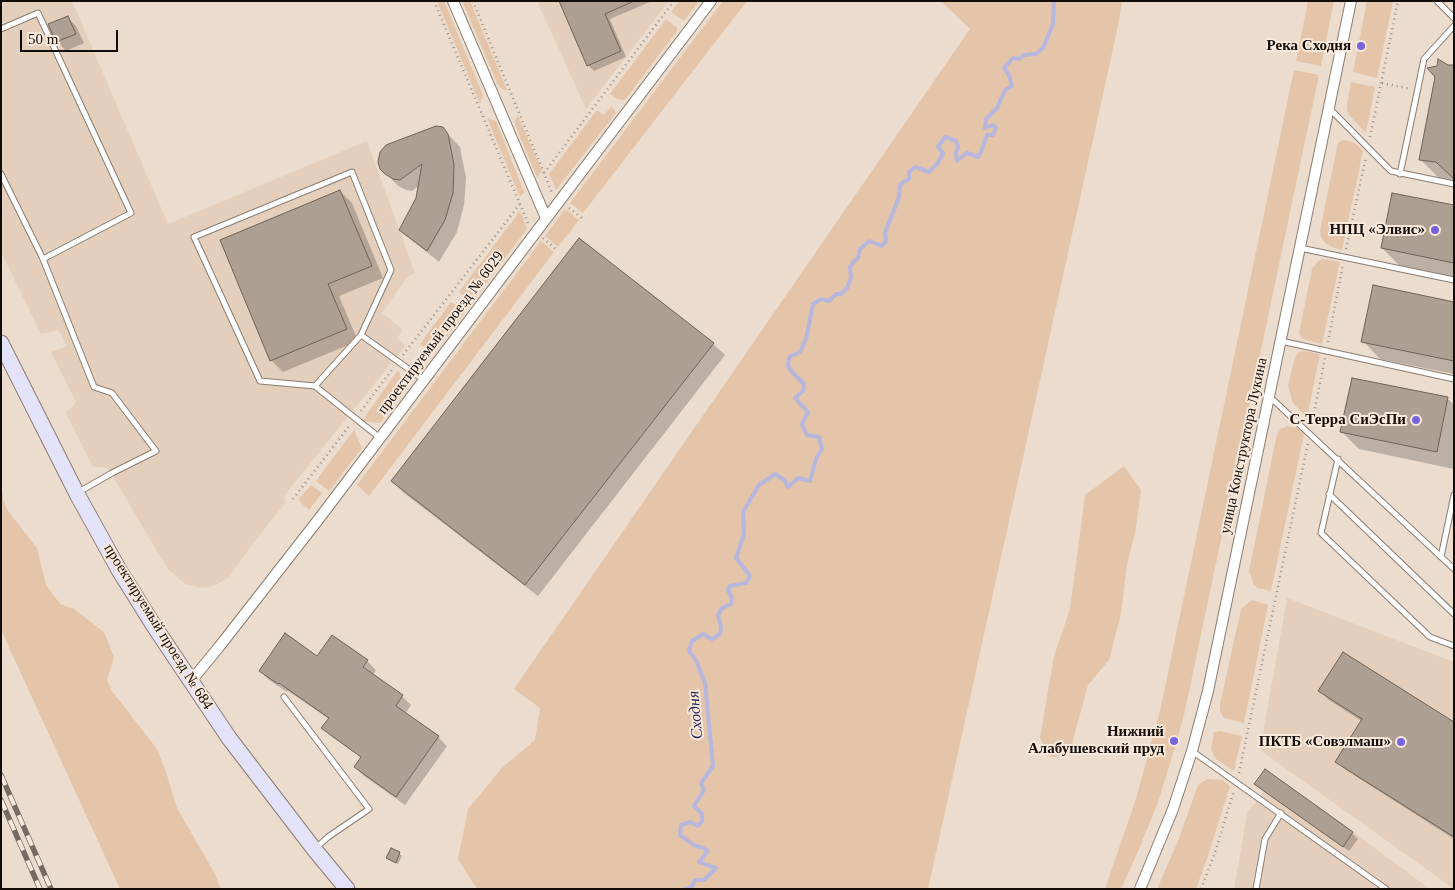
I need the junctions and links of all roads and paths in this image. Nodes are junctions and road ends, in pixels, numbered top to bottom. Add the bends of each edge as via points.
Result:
1 (434, 1) edge
2 (453, 1) edge
3 (472, 1) edge
4 (674, 1) edge
5 (711, 1) edge
6 (1351, 1) edge
7 (1398, 1) edge
8 (1437, 1) edge
9 (1454, 18) edge
10 (1454, 26) edge
11 (1, 29) edge
12 (1381, 83) junction
13 (1417, 90) junction
14 (1329, 107) junction
15 (1368, 147) junction
16 (544, 173) junction
17 (1, 174) edge
18 (1400, 174) junction
19 (1454, 184) edge
20 (552, 193) dead end
21 (520, 204) junction
22 (566, 206) dead end
23 (546, 218) junction
24 (583, 219) dead end
25 (530, 227) dead end
26 (542, 237) dead end
27 (1300, 248) junction
28 (558, 251) dead end
29 (1344, 257) junction
30 (43, 259) junction
31 (1454, 280) edge
32 (361, 335) junction
33 (1281, 341) junction
34 (1, 343) edge
35 (1326, 351) junction
36 (398, 362) junction
37 (1454, 379) edge
38 (424, 380) junction
39 (315, 386) junction
40 (1270, 397) junction
41 (355, 418) junction
42 (1310, 433) junction
43 (380, 438) junction
44 (1338, 459) junction
45 (76, 494) junction
46 (1329, 494) junction
47 (1454, 495) edge
48 (293, 499) dead end
49 (1441, 557) junction
50 (1454, 569) edge
51 (1454, 614) edge
52 (1454, 646) edge
53 (191, 681) junction
54 (284, 697) dead end
55 (1192, 751) junction
56 (1236, 782) junction
57 (1281, 813) junction
58 (314, 849) junction
59 (347, 889) edge
60 (1140, 889) edge
61 (1201, 889) edge
62 (1256, 889) edge
63 (1386, 889) edge

1 - 21 path
2 - 23 street
3 - 16 path
4 - 16 path
5 - 23 street, проектируемый проезд № 6029
6 - 14 street, улица Конструктора Лукина
7 - 12 path
8 - 9 lane
10 - 13 lane via 1424,59
11 - 30 lane via 38,13 131,213
12 - 13 path
12 - 15 path
13 - 18 lane
14 - 15 lane
14 - 27 street, улица Конструктора Лукина
15 - 18 lane via 1391,171
15 - 29 path
16 - 20 path
17 - 30 lane
18 - 19 lane
21 - 25 path
21 - 36 path
22 - 24 path
23 - 38 street, проектируемый проезд № 6029
26 - 28 path
27 - 29 lane
27 - 33 street, улица Конструктора Лукина
29 - 31 lane
29 - 35 path
30 - 45 lane via 94,387 112,393 156,451
32 - 36 lane
32 - 39 lane
32 - 39 lane via 391,270 352,172 194,236 260,381
33 - 35 lane
33 - 40 street, улица Конструктора Лукина
34 - 45 street, проектируемый проезд № 684
35 - 37 lane
35 - 42 path
36 - 38 lane
36 - 41 path
38 - 43 street, проектируемый проезд № 6029
39 - 41 lane
40 - 42 lane
40 - 55 street, улица Конструктора Лукина via 1208,691
41 - 43 lane
41 - 48 path
42 - 44 lane
42 - 56 path
43 - 53 street, проектируемый проезд № 6029
44 - 46 lane
44 - 49 lane
45 - 53 street, проектируемый проезд № 684 via 119,570
46 - 51 lane
46 - 52 lane via 1321,533 1430,637
47 - 49 lane
49 - 50 lane
53 - 58 street, проектируемый проезд № 684 via 229,738
54 - 58 lane via 369,809
55 - 56 lane
55 - 60 street, улица Конструктора Лукина via 1173,810
56 - 57 lane
56 - 61 path
57 - 62 lane via 1265,838
57 - 63 lane
58 - 59 street, проектируемый проезд № 684

